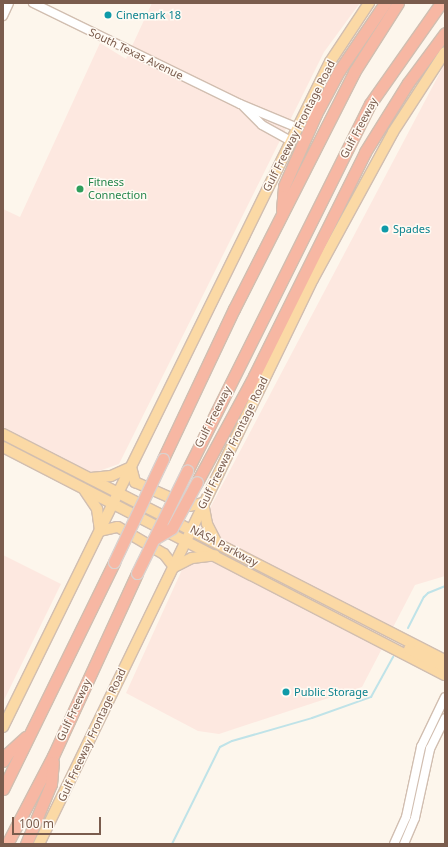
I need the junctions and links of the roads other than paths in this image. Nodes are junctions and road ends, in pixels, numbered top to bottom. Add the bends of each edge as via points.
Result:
1 (9, 3) edge
2 (33, 3) edge
3 (369, 3) edge
4 (385, 3) edge
5 (398, 3) edge
6 (441, 3) edge
7 (3, 16) edge
8 (445, 33) edge
9 (445, 52) edge
10 (240, 104) junction
11 (298, 128) junction
12 (291, 141) junction
13 (282, 215) junction
14 (3, 434) edge
15 (3, 447) edge
16 (131, 467) junction
17 (91, 478) junction
18 (84, 489) junction
19 (119, 492) junction
20 (203, 503) junction
21 (113, 504) junction
22 (191, 528) junction
23 (100, 531) junction
24 (154, 540) junction
25 (186, 540) junction
26 (216, 542) junction
27 (216, 555) junction
28 (174, 567) junction
29 (368, 619) junction
30 (362, 630) junction
31 (389, 645) junction
32 (445, 660) edge
33 (445, 667) edge
34 (445, 675) edge
35 (445, 697) edge
36 (445, 718) edge
37 (3, 727) edge
38 (31, 733) junction
39 (53, 756) junction
40 (3, 761) edge
41 (3, 789) edge
42 (7, 844) edge
43 (26, 844) edge
44 (40, 844) edge
45 (394, 844) edge
46 (404, 844) edge

1 - 7 street
2 - 10 street, South Texas Avenue
3 - 11 main road, Gulf Freeway Frontage Road via 330,62
4 - 13 highway via 339,71 316,114 284,186
5 - 13 highway via 354,72
6 - 24 highway, Gulf Freeway, bridge via 370,104
8 - 24 highway, bridge via 408,83 365,152 254,376 198,482 172,528
9 - 20 main road, Gulf Freeway Frontage Road via 368,176 313,279
10 - 11 street, South Texas Avenue
10 - 12 street, South Texas Avenue via 262,125
11 - 12 main road, Gulf Freeway Frontage Road
12 - 16 main road, Gulf Freeway Frontage Road
13 - 38 highway, bridge via 234,309
14 - 17 main road, NASA Parkway
15 - 18 main road, NASA Parkway
16 - 17 main road via 111,476
16 - 19 main road, Gulf Freeway Frontage Road
16 - 20 main road via 135,482 189,506
17 - 19 main road, NASA Parkway
18 - 21 main road, NASA Parkway
18 - 23 main road via 97,509
19 - 21 main road, Gulf Freeway Frontage Road
19 - 22 main road, NASA Parkway
20 - 22 main road, Gulf Freeway Frontage Road
20 - 26 main road via 207,524
21 - 23 main road, Gulf Freeway Frontage Road
21 - 25 main road, NASA Parkway
22 - 25 main road, Gulf Freeway Frontage Road
22 - 26 main road, NASA Parkway
23 - 28 main road via 118,527 164,554
23 - 37 main road, Gulf Freeway Frontage Road
24 - 39 highway, Gulf Freeway, bridge
25 - 27 main road, NASA Parkway
25 - 28 main road, Gulf Freeway Frontage Road
26 - 29 main road, NASA Parkway
27 - 28 main road via 192,558
27 - 30 main road, NASA Parkway
28 - 44 main road, Gulf Freeway Frontage Road
29 - 30 main road
29 - 32 main road, NASA Parkway
30 - 31 main road, NASA Parkway
31 - 33 main road, NASA Parkway via 397,643
31 - 34 main road, NASA Parkway
35 - 45 street via 421,747 406,817
36 - 46 street via 429,751 415,818
38 - 40 highway via 8,753
38 - 41 highway
39 - 42 highway, Gulf Freeway
39 - 43 highway via 51,784

